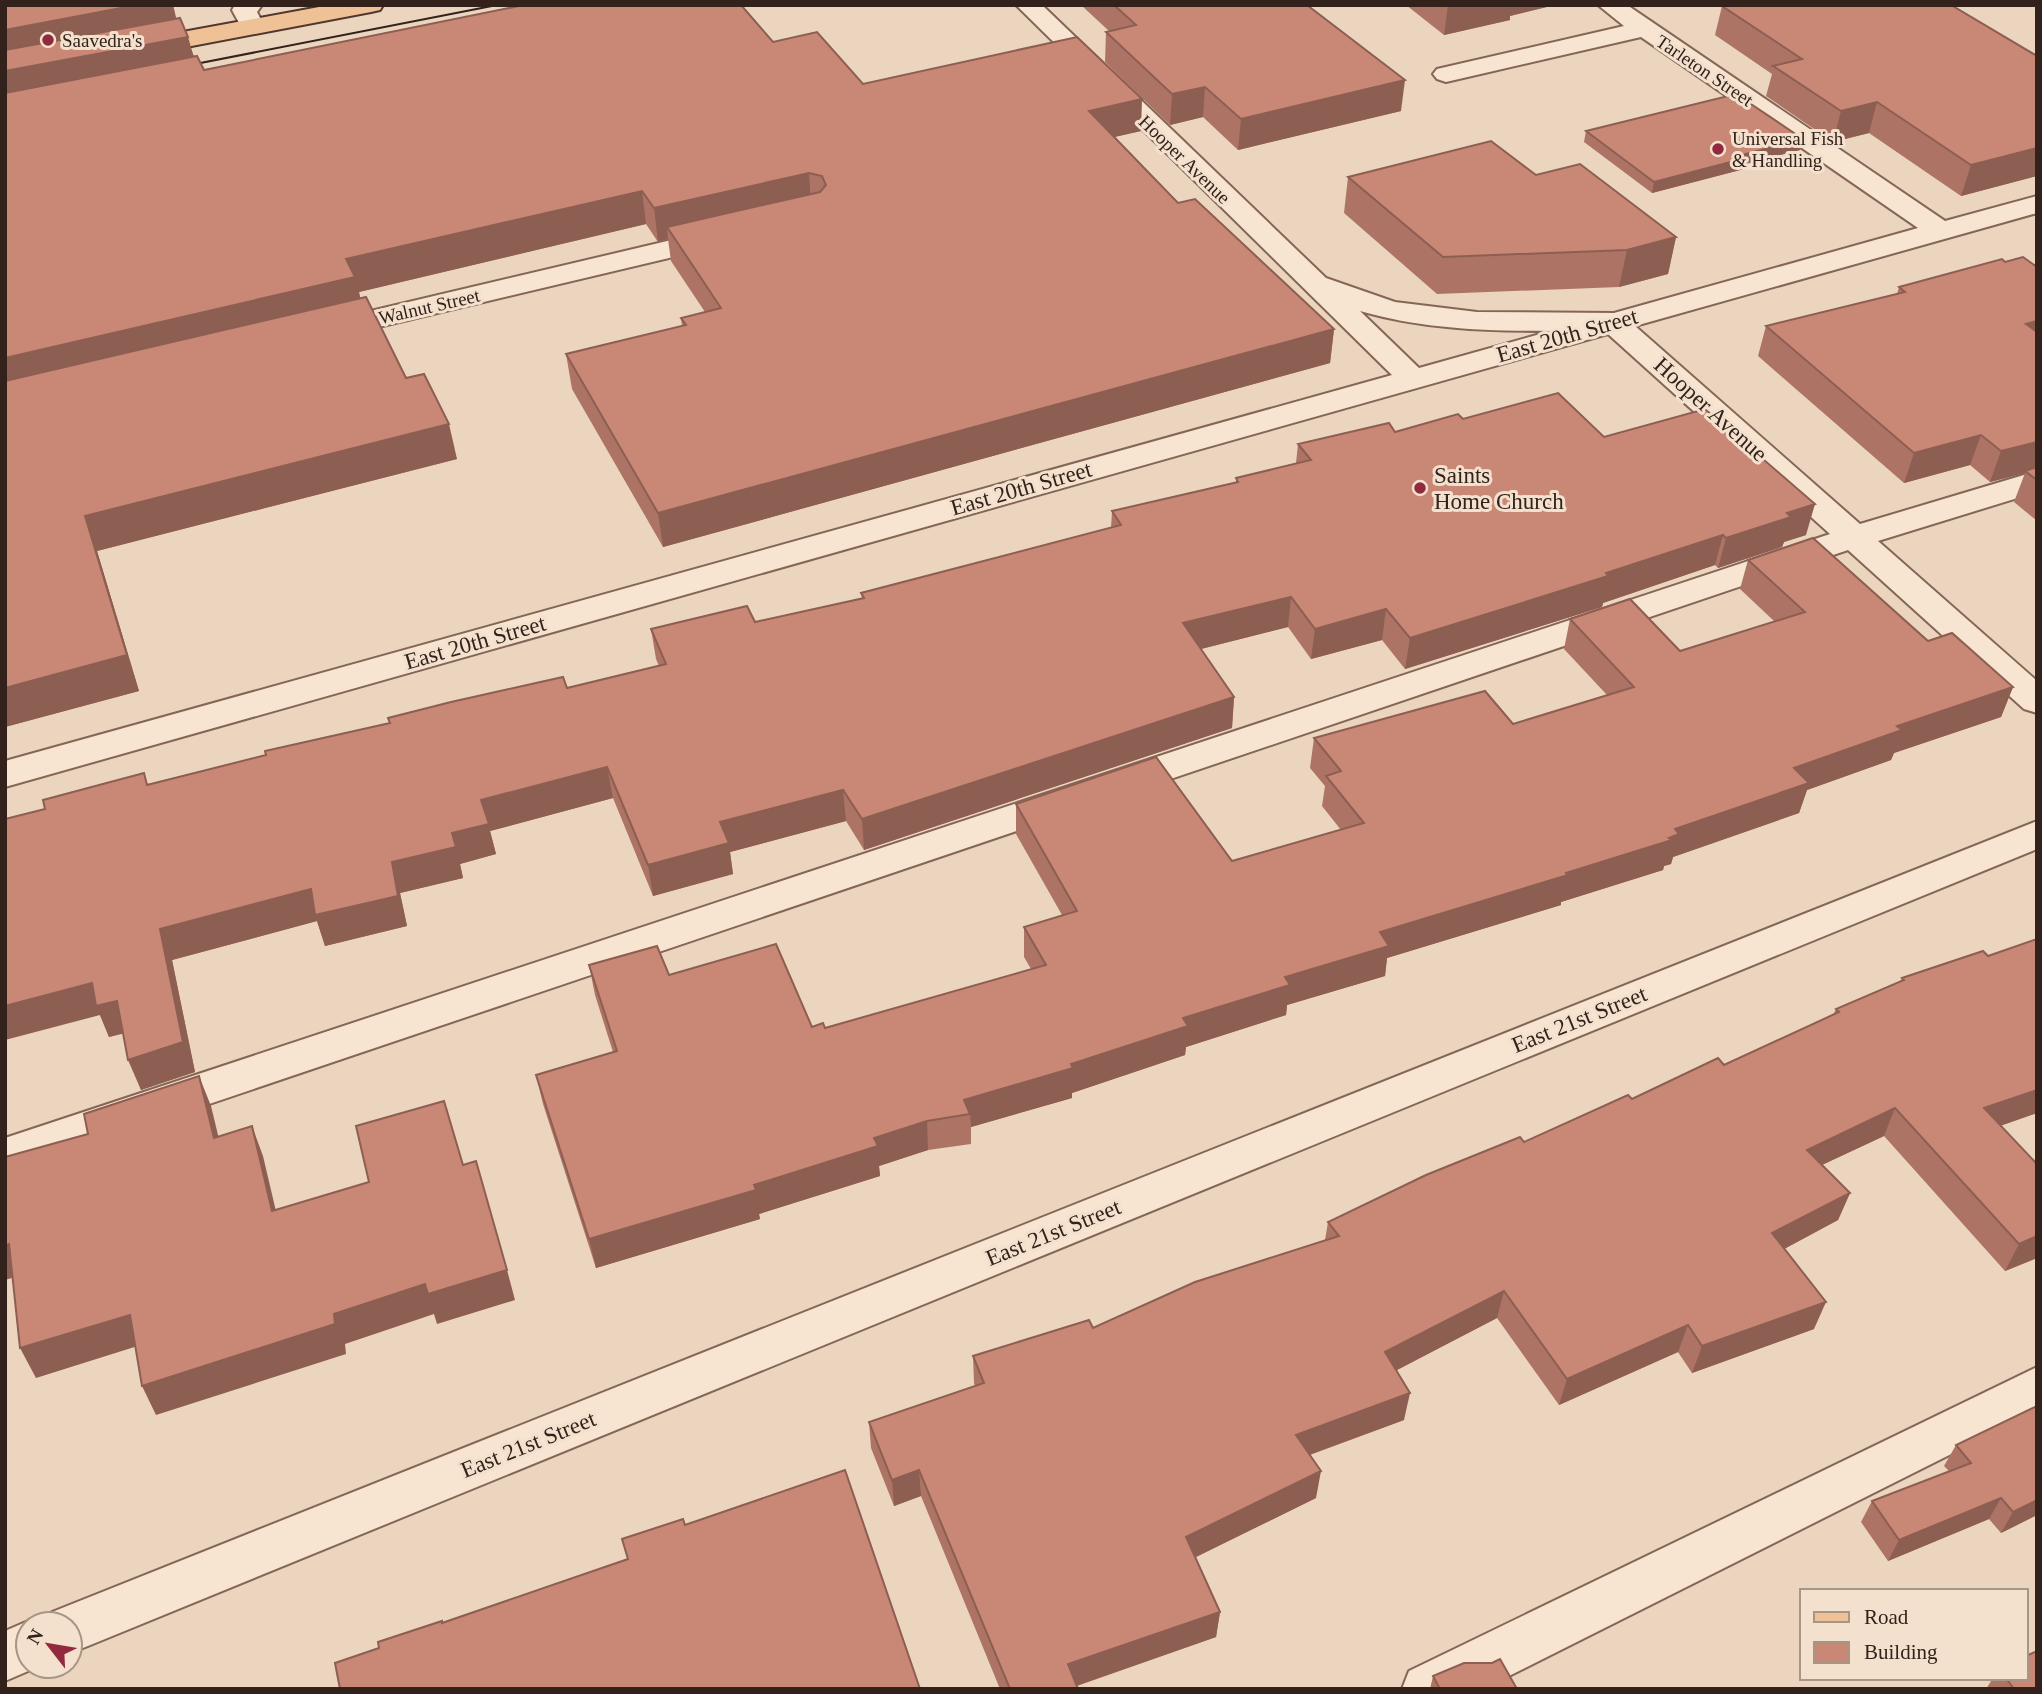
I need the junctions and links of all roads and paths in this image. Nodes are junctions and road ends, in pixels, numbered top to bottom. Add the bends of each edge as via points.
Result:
1 (371, 5) edge
2 (1028, 5) edge
3 (1615, 8) edge
4 (251, 16) edge
5 (1649, 18) edge
6 (115, 52) edge
7 (1446, 74) dead end
8 (2037, 204) edge
9 (1939, 230) junction
10 (745, 232) edge
11 (1312, 283) junction
12 (1613, 322) junction
13 (301, 337) edge
14 (1412, 378) junction
15 (2037, 481) edge
16 (1853, 537) junction
17 (2037, 701) edge
18 (5, 774) edge
19 (2037, 834) edge
20 (5, 1156) edge
21 (2037, 1388) edge
22 (84, 1623) edge
23 (1428, 1689) edge

1 - 4 main road
2 - 11 street, Hooper Avenue
3 - 5 street, Tarleton Street
4 - 6 main road
5 - 7 street
5 - 9 street, Tarleton Street
8 - 9 street, East 20th Street
9 - 12 street, East 20th Street
10 - 13 street, Walnut Street
11 - 12 street, Hooper Avenue via 1358,302 1402,312
11 - 14 street, Hooper Avenue
12 - 14 street, East 20th Street
12 - 16 street, Hooper Avenue
14 - 18 street, East 20th Street
15 - 16 street
16 - 17 street, Hooper Avenue
16 - 20 street
19 - 22 street, East 21st Street
21 - 23 street

